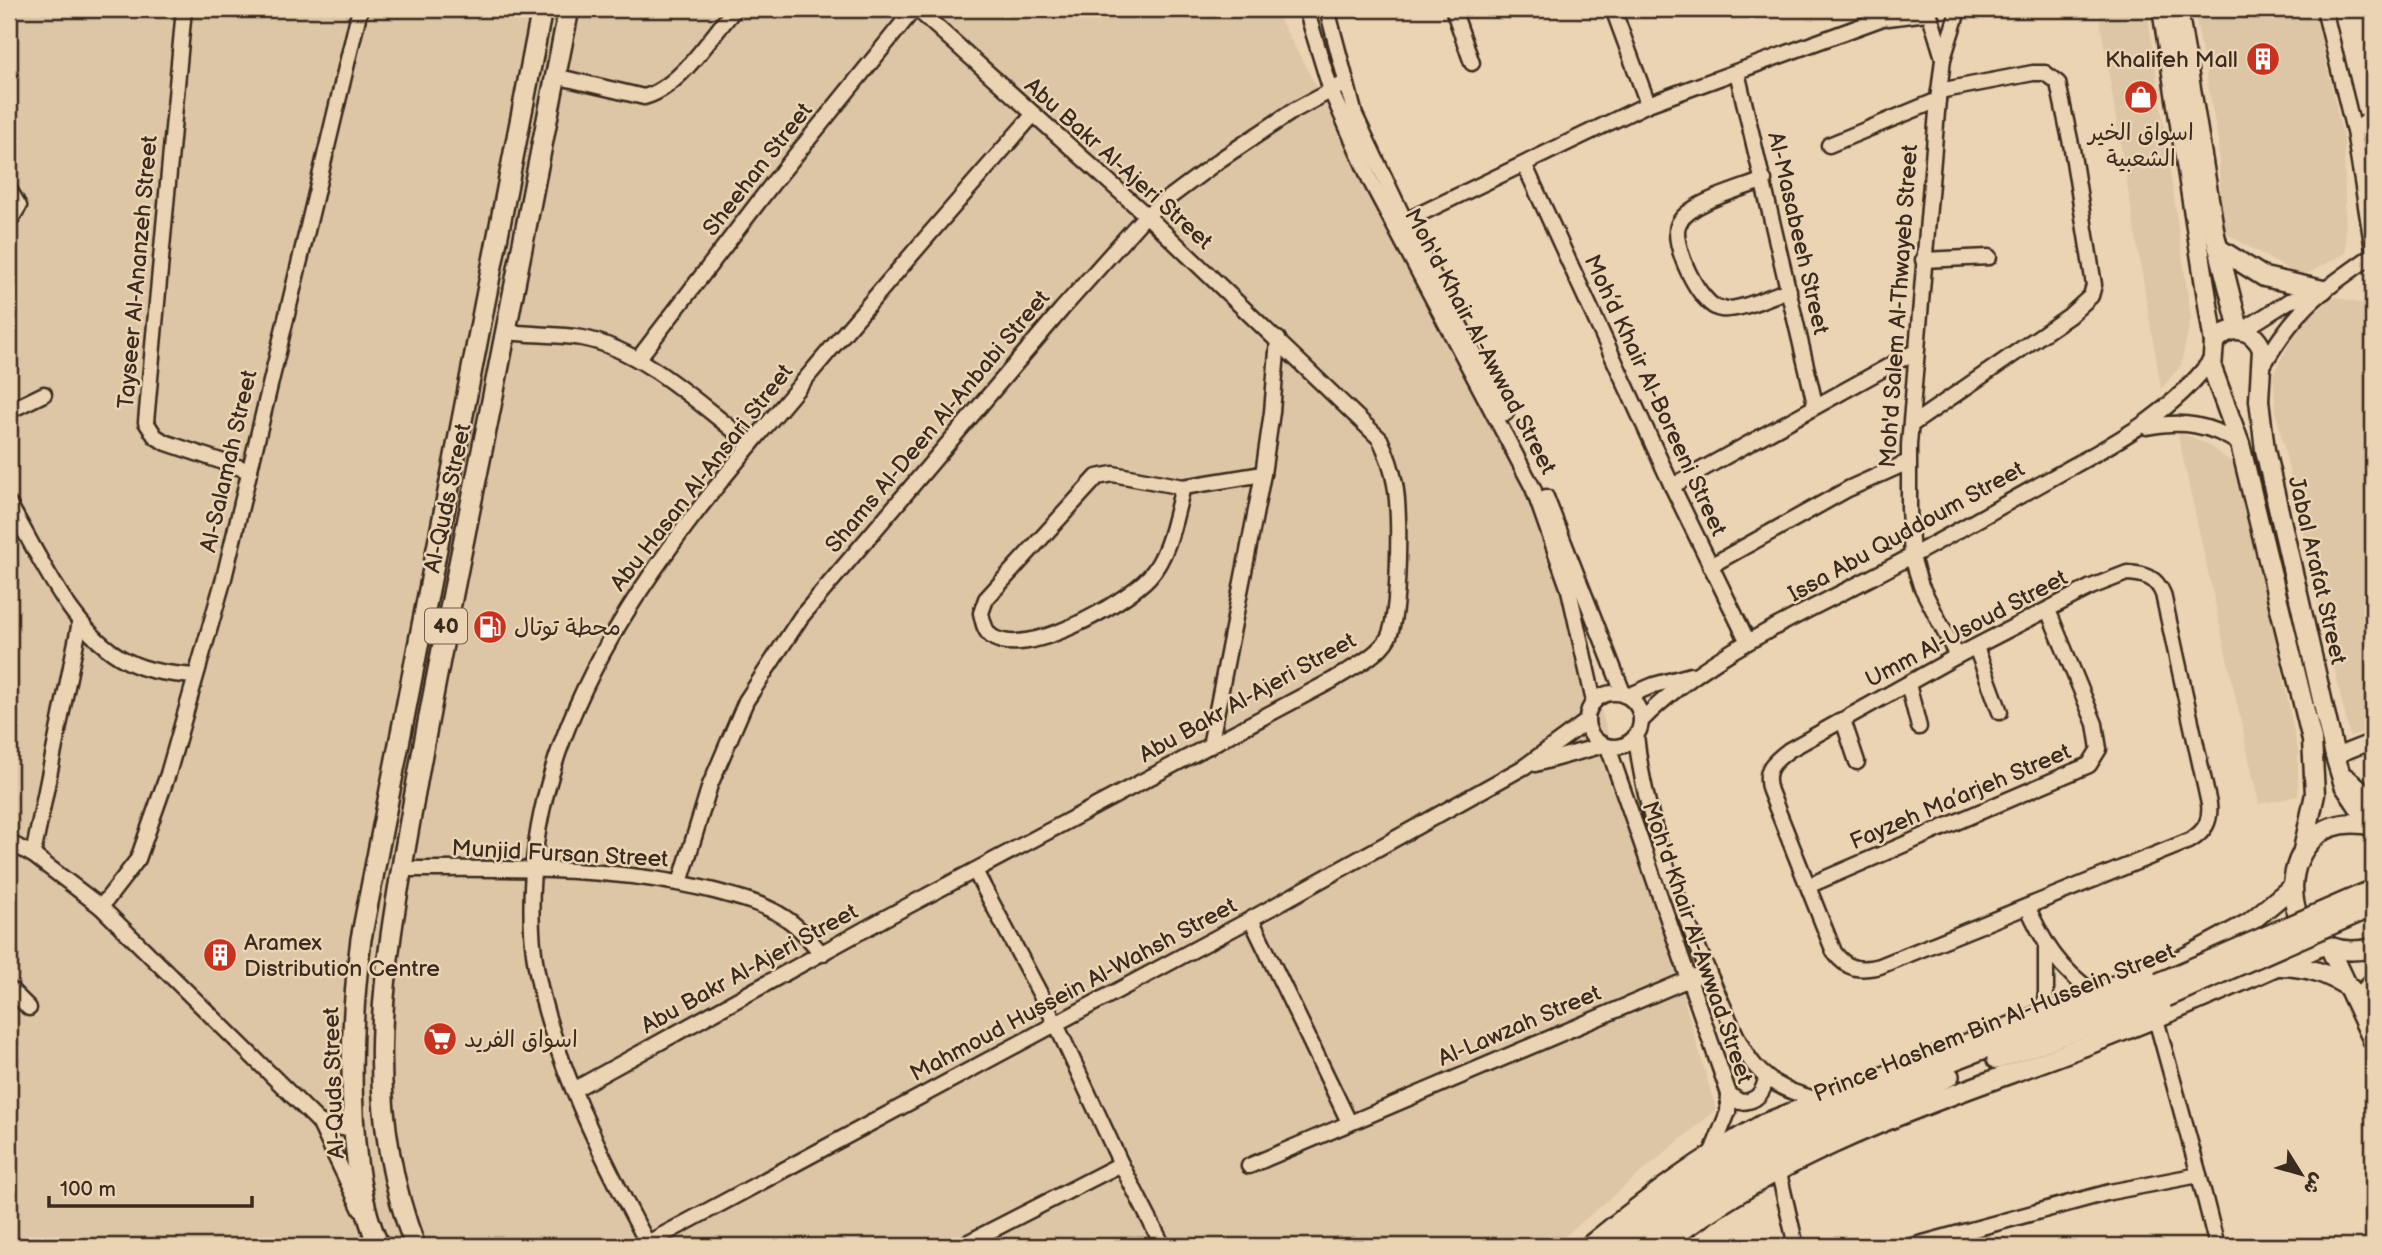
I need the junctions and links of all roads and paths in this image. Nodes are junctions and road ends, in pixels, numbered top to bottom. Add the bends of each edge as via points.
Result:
1 (184, 9) edge
2 (360, 9) edge
3 (542, 9) edge
4 (569, 9) edge
5 (735, 9) edge
6 (915, 9) edge
7 (1306, 9) edge
8 (1327, 9) edge
9 (1453, 9) edge
10 (1613, 9) edge
11 (1899, 9) edge
12 (2162, 9) edge
13 (2178, 9) edge
14 (2323, 9) edge
15 (1959, 10) edge
16 (1927, 12) edge
17 (1883, 18) junction
18 (1943, 59) junction
19 (1472, 63) dead end
20 (1737, 72) junction
21 (555, 76) junction
22 (1345, 83) junction
23 (1331, 91) junction
24 (1938, 95) junction
25 (1648, 104) junction
26 (1033, 115) junction
27 (2373, 117) edge
28 (2354, 131) junction
29 (1829, 145) dead end
30 (1525, 166) junction
31 (1764, 180) junction
32 (9, 189) edge
33 (1146, 215) junction
34 (9, 222) edge
35 (1400, 224) junction
36 (2218, 248) junction
37 (2373, 252) edge
38 (1989, 257) dead end
39 (1923, 260) junction
40 (1789, 290) junction
41 (2321, 291) junction
42 (2241, 329) junction
43 (507, 332) junction
44 (1278, 339) junction
45 (1916, 351) junction
46 (2212, 352) junction
47 (638, 359) junction
48 (2261, 371) junction
49 (44, 394) dead end
50 (1815, 404) junction
51 (9, 411) edge
52 (1911, 425) junction
53 (2139, 429) junction
54 (751, 444) junction
55 (2240, 444) junction
56 (1908, 462) junction
57 (250, 471) junction
58 (1263, 474) junction
59 (1672, 486) junction
60 (1184, 487) junction
61 (9, 504) edge
62 (1912, 557) junction
63 (1710, 566) junction
64 (2048, 610) junction
65 (80, 622) junction
66 (1748, 642) junction
67 (1976, 647) junction
68 (1957, 656) junction
69 (1695, 674) junction
70 (195, 676) junction
71 (1908, 684) junction
72 (1626, 696) junction
73 (1594, 702) junction
74 (2000, 712) dead end
75 (1587, 720) junction
76 (1843, 720) junction
77 (1919, 727) dead end
78 (1639, 728) junction
79 (2373, 741) edge
80 (1210, 746) junction
81 (1606, 746) junction
82 (2335, 756) junction
83 (1857, 762) dead end
84 (1524, 767) junction
85 (2343, 779) junction
86 (2315, 794) junction
87 (2373, 800) edge
88 (2372, 825) edge
89 (11, 847) edge
90 (2302, 850) junction
91 (33, 855) junction
92 (401, 869) junction
93 (531, 869) junction
94 (975, 871) junction
95 (680, 883) junction
96 (1810, 885) junction
97 (2291, 888) junction
98 (2373, 890) edge
99 (2373, 906) edge
100 (101, 907) junction
101 (2028, 908) junction
102 (1251, 919) junction
103 (2249, 923) junction
104 (2327, 945) junction
105 (2046, 948) junction
106 (2373, 948) edge
107 (822, 954) junction
108 (2277, 966) junction
109 (1708, 971) junction
110 (2253, 976) junction
111 (1690, 977) junction
112 (2373, 982) edge
113 (9, 988) edge
114 (2351, 989) junction
115 (2163, 990) junction
116 (2094, 993) junction
117 (29, 1007) dead end
118 (2361, 1011) junction
119 (2043, 1013) junction
120 (2156, 1019) junction
121 (1055, 1023) junction
122 (2373, 1041) edge
123 (1766, 1077) junction
124 (575, 1089) junction
125 (1729, 1094) junction
126 (1820, 1100) junction
127 (318, 1122) junction
128 (1349, 1122) junction
129 (355, 1123) junction
130 (1712, 1152) junction
131 (1121, 1164) junction
132 (1249, 1166) dead end
133 (1779, 1169) junction
134 (2199, 1175) junction
135 (376, 1240) edge
136 (646, 1245) edge
137 (415, 1246) edge
138 (961, 1246) edge
139 (1163, 1246) edge
140 (1589, 1246) edge
141 (1612, 1246) edge
142 (1638, 1246) edge
143 (1662, 1246) edge
144 (1796, 1246) edge
145 (1912, 1246) edge
146 (2217, 1246) edge

1 - 57 street, Tayseer Al-Ananzeh Street via 146,422 164,442
2 - 57 street, Al-Salamah Street
3 - 129 highway, Al-Quds Street / 40 via 361,939 352,1027
4 - 21 highway, Al-Quds Street / 40
5 - 21 street via 677,78 657,94 645,97
6 - 26 street, Abu Bakr Al-Ajeri Street
6 - 47 street, Sheehan Street
7 - 23 street, Moh'd Khair Al-Awwad Street
8 - 22 street, Moh'd Khair Al-Awwad Street
9 - 19 street
10 - 25 street
11 - 17 street
12 - 46 main road, Jabal Arafat Street
13 - 36 main road, Jabal Arafat Street
14 - 28 street
15 - 16 street via 1940,19
15 - 18 street, Moh'd Salem Al-Thwayeb Street
16 - 17 street
16 - 18 street, Moh'd Salem Al-Thwayeb Street
17 - 20 street
18 - 24 street, Moh'd Salem Al-Thwayeb Street
20 - 25 street
20 - 31 street, Al-Masabeeh Street
21 - 43 highway, Al-Quds Street / 40
22 - 23 street, Shams Al-Deen Al-Anbabi Street
22 - 35 street, Moh'd Khair Al-Awwad Street
23 - 33 street, Shams Al-Deen Al-Anbabi Street via 1221,159
23 - 35 street, Moh'd Khair Al-Awwad Street
24 - 29 street
24 - 39 street, Moh'd Salem Al-Thwayeb Street
24 - 52 street via 2033,73 2045,73 2058,83 2094,285 2091,296 2069,316
25 - 30 street
26 - 33 street, Abu Bakr Al-Ajeri Street
26 - 54 street, Abu Hasan Al-Ansari Street
27 - 28 street
28 - 37 street
30 - 35 street
30 - 59 street, Moh’d Khair Al-Boreeni Street
31 - 40 street, Al-Masabeeh Street
31 - 40 street via 1688,212 1675,234 1694,282 1712,307 1733,308
32 - 34 street via 19,206
33 - 44 street, Abu Bakr Al-Ajeri Street
33 - 95 street, Shams Al-Deen Al-Anbabi Street via 894,505 771,658 746,701 710,785
35 - 72 street, Moh'd Khair Al-Awwad Street via 1531,461
35 - 73 street, Moh'd Khair Al-Awwad Street via 1533,488 1569,590
36 - 41 main road via 2264,277
36 - 42 main road, Jabal Arafat Street
37 - 41 street
38 - 39 street
39 - 45 street, Moh'd Salem Al-Thwayeb Street
40 - 50 street, Al-Masabeeh Street
41 - 42 street via 2288,301
41 - 48 street via 2286,330
42 - 46 main road via 2223,334
42 - 48 main road, Jabal Arafat Street via 2255,337 2262,349
43 - 47 street via 584,338
43 - 92 highway, Al-Quds Street / 40 via 439,657
44 - 58 street
44 - 80 street, Abu Bakr Al-Ajeri Street via 1362,419 1389,458 1397,518 1394,618 1389,636 1370,656
45 - 50 street
45 - 52 street, Moh'd Salem Al-Thwayeb Street
46 - 53 street, Issa Abu Quddoum Street via 2179,399
46 - 55 main road, Jabal Arafat Street
47 - 54 street
48 - 82 main road, Jabal Arafat Street via 2261,432
49 - 51 street
50 - 59 street
52 - 56 street, Moh'd Salem Al-Thwayeb Street
53 - 55 street, Issa Abu Quddoum Street via 2168,423 2199,425
53 - 62 street, Issa Abu Quddoum Street
54 - 93 street, Abu Hasan Al-Ansari Street via 648,577 614,629 552,768
55 - 86 main road, Jabal Arafat Street via 2312,740
56 - 62 street, Moh'd Salem Al-Thwayeb Street
56 - 63 street via 1848,489
57 - 70 street, Al-Salamah Street
58 - 60 street
58 - 80 street
59 - 63 street, Moh’d Khair Al-Boreeni Street
60 - 60 street via 1113,474 1097,477 986,599 981,612 989,635 1009,642 1034,640 1071,627 1136,588 1157,565
61 - 65 street
62 - 66 street, Issa Abu Quddoum Street
62 - 68 street, Moh'd Salem Al-Thwayeb Street
63 - 66 street, Moh’d Khair Al-Boreeni Street
64 - 67 street, Umm Al-Usoud Street
64 - 96 street, Fayzeh Ma’arjeh Street via 2095,724 2099,749 2089,765
64 - 101 street, Umm Al-Usoud Street via 2127,573 2149,576 2158,583 2210,813 2204,830 2191,841
65 - 70 street via 126,661 162,673
65 - 91 street
66 - 69 street, Issa Abu Quddoum Street
67 - 68 street, Umm Al-Usoud Street
67 - 74 street
68 - 71 street, Umm Al-Usoud Street
69 - 72 street, Issa Abu Quddoum Street
69 - 78 street, Issa Abu Quddoum Street
70 - 100 street, Al-Salamah Street via 143,848
71 - 76 street, Umm Al-Usoud Street
71 - 77 street
72 - 73 street via 1602,695
72 - 78 street via 1635,703
73 - 75 street
75 - 81 street via 1592,735
75 - 84 street, Mahmoud Hussein Al-Wahsh Street
76 - 83 street
76 - 96 street, Umm Al-Usoud Street via 1789,750 1767,773 1770,791
78 - 81 street via 1624,745
78 - 109 street, Moh'd Khair Al-Awwad Street via 1639,763 1660,843
79 - 82 street
80 - 94 street, Abu Bakr Al-Ajeri Street
81 - 84 street, Mahmoud Hussein Al-Wahsh Street
81 - 111 street, Moh'd Khair Al-Awwad Street
82 - 85 main road, Jabal Arafat Street
84 - 102 street, Mahmoud Hussein Al-Wahsh Street
85 - 86 main road via 2330,794
85 - 87 main road
85 - 88 main road, Jabal Arafat Street
86 - 90 main road, Jabal Arafat Street
88 - 90 main road via 2345,824 2321,833
89 - 91 street
90 - 97 main road, Jabal Arafat Street
91 - 100 street
92 - 93 street, Munjid Fursan Street
92 - 137 highway, Al-Quds Street / 40 via 385,965 379,1074 393,1180
93 - 95 street, Munjid Fursan Street
93 - 124 street, Abu Hasan Al-Ansari Street via 532,934 538,965
94 - 107 street, Abu Bakr Al-Ajeri Street
94 - 121 street
95 - 107 street, Munjid Fursan Street via 751,901 779,914
96 - 101 street, Umm Al-Usoud Street via 1834,951 1847,966 1858,969 1880,966
97 - 103 main road, Prince Hashem Bin Al-Hussein Street
97 - 104 main road via 2300,920
98 - 115 highway, Prince Hashem Bin Al-Hussein Street, bridge
99 - 115 highway, Prince Hashem Bin Al-Hussein Street, bridge
100 - 127 street
101 - 105 street
102 - 121 street, Mahmoud Hussein Al-Wahsh Street
102 - 128 street
103 - 110 main road via 2272,930 2279,946
103 - 116 main road, Prince Hashem Bin Al-Hussein Street via 2184,958
104 - 106 main road via 2345,950
104 - 108 main road
104 - 114 main road
105 - 116 street
105 - 119 street
107 - 124 street, Abu Bakr Al-Ajeri Street
108 - 110 main road
108 - 114 main road via 2307,967
109 - 111 street, Al-Lawzah Street
109 - 123 street, Moh'd Khair Al-Awwad Street via 1739,1041
110 - 120 main road
111 - 125 street, Moh'd Khair Al-Awwad Street
111 - 128 street, Al-Lawzah Street
112 - 118 main road via 2362,995
113 - 117 street
114 - 118 main road
115 - 141 highway, Prince Hashem Bin Al-Hussein Street via 1884,1088 1760,1146 1687,1191
115 - 142 highway, Prince Hashem Bin Al-Hussein Street via 1944,1078 1825,1132 1721,1185
116 - 119 main road, Prince Hashem Bin Al-Hussein Street
118 - 122 main road
119 - 126 main road, Prince Hashem Bin Al-Hussein Street
120 - 133 main road via 1981,1084
120 - 134 street
121 - 131 street
121 - 136 street, Mahmoud Hussein Al-Wahsh Street
123 - 125 street via 1764,1089 1754,1100 1740,1102
123 - 126 street, Moh'd Khair Al-Awwad Street via 1793,1093
124 - 136 street, Abu Hasan Al-Ansari Street
125 - 130 street, Moh'd Khair Al-Awwad Street via 1728,1112
126 - 130 main road, Prince Hashem Bin Al-Hussein Street
127 - 129 street via 342,1128
127 - 135 street
128 - 132 street, Al-Lawzah Street
129 - 135 highway, Al-Quds Street / 40 via 361,1179
130 - 140 main road, Prince Hashem Bin Al-Hussein Street
131 - 138 street
131 - 139 street
133 - 143 main road
133 - 144 street
134 - 145 street via 2110,1192
134 - 146 street

